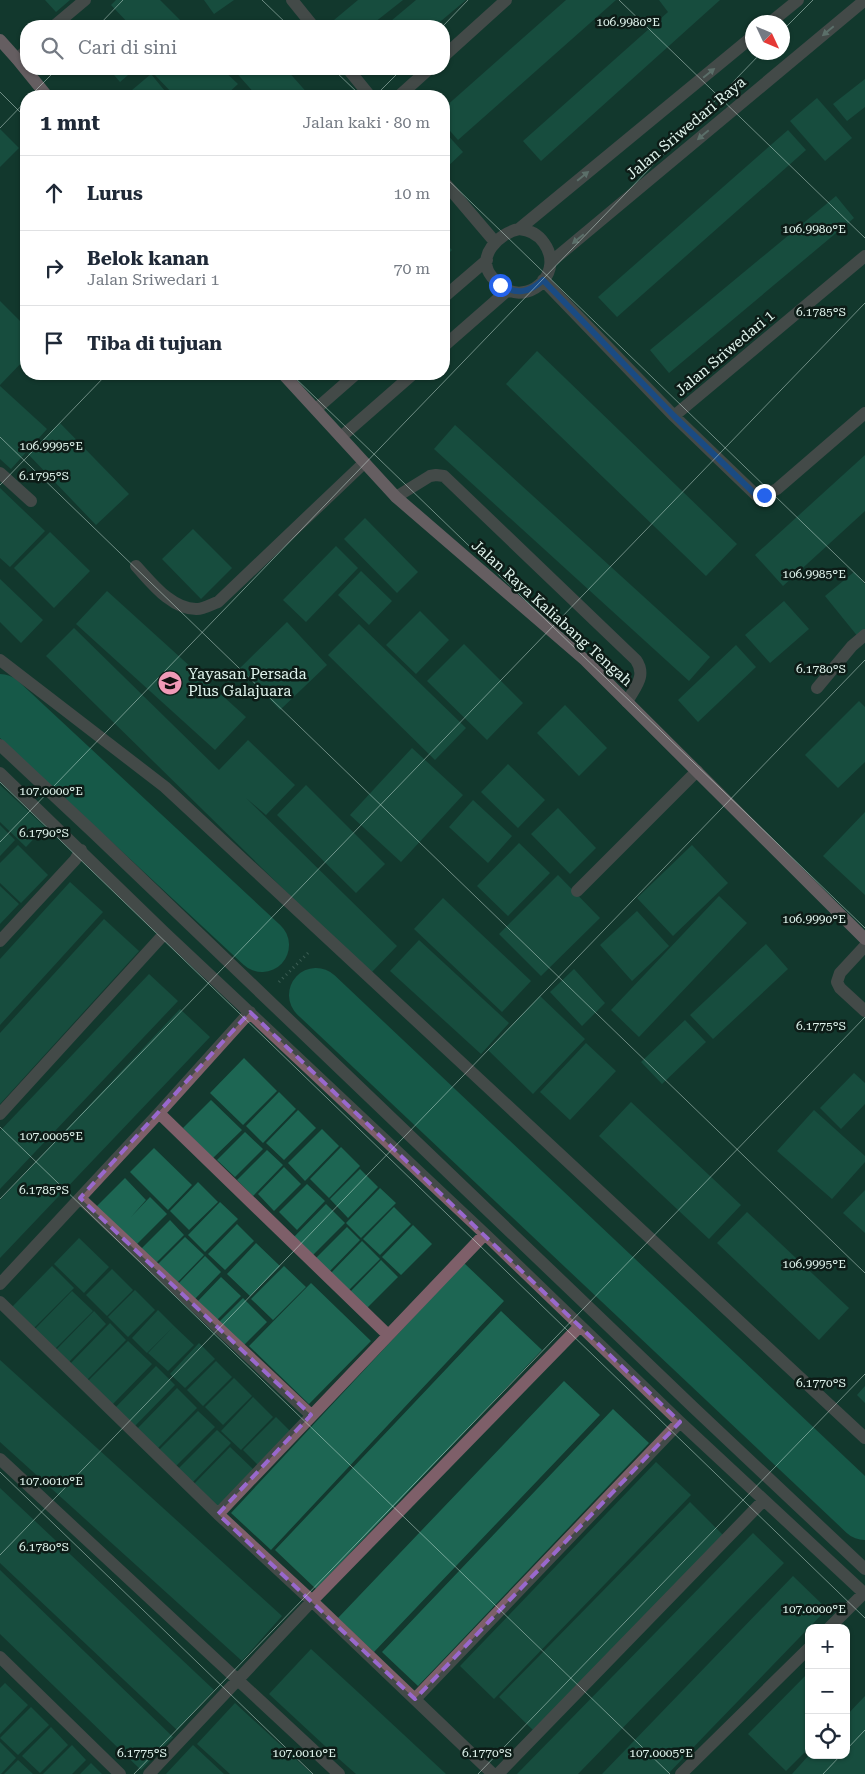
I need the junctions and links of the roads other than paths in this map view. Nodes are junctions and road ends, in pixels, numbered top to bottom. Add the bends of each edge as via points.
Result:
1 (84, 0) edge
2 (292, 0) edge
3 (506, 0) edge
4 (798, 0) edge
5 (865, 0) edge
6 (780, 15) edge
7 (61, 20) edge
8 (308, 20) edge
9 (0, 40) edge
10 (745, 44) edge
11 (450, 51) edge
12 (20, 54) edge
13 (34, 75) edge
14 (353, 75) edge
15 (422, 75) edge
16 (43, 90) edge
17 (365, 90) edge
18 (406, 90) edge
19 (450, 189) edge
20 (519, 229) junction
21 (495, 242) junction
22 (865, 256) edge
23 (487, 260) junction
24 (552, 261) junction
25 (543, 280) junction
26 (508, 290) junction
27 (450, 292) edge
28 (450, 341) edge
29 (289, 380) edge
30 (349, 380) edge
31 (406, 380) edge
32 (316, 409) junction
33 (865, 413) edge
34 (674, 416) junction
35 (341, 437) junction
36 (364, 462) junction
37 (0, 473) edge
38 (396, 497) junction
39 (31, 502) dead end
40 (136, 566) dead end
41 (865, 634) edge
42 (0, 660) edge
43 (817, 688) dead end
44 (627, 702) junction
45 (0, 745) edge
46 (697, 771) junction
47 (0, 773) edge
48 (81, 850) junction
49 (577, 891) dead end
50 (165, 933) junction
51 (865, 939) edge
52 (0, 941) edge
53 (865, 946) edge
54 (865, 1010) edge
55 (250, 1012) junction
56 (159, 1113) junction
57 (0, 1114) edge
58 (80, 1198) junction
59 (485, 1234) junction
60 (5, 1270) edge
61 (0, 1284) edge
62 (0, 1302) edge
63 (580, 1326) junction
64 (388, 1335) junction
65 (311, 1415) junction
66 (680, 1422) junction
67 (865, 1438) edge
68 (0, 1459) edge
69 (764, 1500) junction
70 (218, 1514) junction
71 (865, 1569) edge
72 (864, 1594) edge
73 (312, 1601) junction
74 (833, 1624) edge
75 (805, 1652) edge
76 (0, 1657) edge
77 (237, 1679) junction
78 (415, 1699) junction
79 (120, 1774) edge
80 (149, 1774) edge
81 (339, 1774) edge
82 (493, 1774) edge
83 (498, 1774) edge
84 (681, 1774) edge

1 - 7 street
2 - 8 street
3 - 11 street
4 - 6 street
5 -> 24 street, Jalan Sriwedari Raya
9 - 12 main road
20 -> 10 street, Jalan Sriwedari Raya
13 - 16 main road
14 - 17 street
15 - 18 street
19 - 21 street
20 - 21 street via 509,231
20 - 24 street via 534,232 547,246
21 - 23 street
22 - 34 street, Jalan Sriwedari 1
23 - 26 street via 489,273
23 - 27 street
24 - 25 street
25 - 26 street via 526,291
25 - 34 street, Jalan Sriwedari 1
26 - 28 street
29 - 32 main road, Jalan Raya Kaliabang Tengah
30 - 32 street
31 - 35 street
32 - 35 main road, Jalan Raya Kaliabang Tengah
33 - 34 street, Jalan Sriwedari 1 via 777,489 764,495 756,495
35 - 36 main road, Jalan Raya Kaliabang Tengah
36 - 38 main road, Jalan Raya Kaliabang Tengah
36 - 40 street via 218,602 196,610 183,606 168,599
37 - 39 street
38 - 44 main road, Jalan Raya Kaliabang Tengah via 584,660
38 - 44 street via 430,476 444,476 636,660 642,675
41 - 43 street
42 - 67 street via 165,787
44 - 46 main road, Jalan Raya Kaliabang Tengah
45 - 71 street
46 - 49 street
46 - 51 main road, Jalan Raya Kaliabang Tengah
47 - 48 street
48 - 50 street
48 - 52 street
50 - 55 street
50 - 57 street
53 - 54 street via 840,973 837,982
55 - 56 street
55 - 59 street
56 - 58 street
56 - 64 street
58 - 60 street
58 - 65 street
59 - 63 street
59 - 64 street
60 - 61 street
62 - 70 street
63 - 66 street
63 - 73 street
64 - 65 street
65 - 70 street
66 - 69 street
66 - 78 street
68 - 77 street
69 - 72 street
69 - 83 street
70 - 73 street
72 - 74 street
73 - 77 street
73 - 78 street
75 - 84 street
76 - 79 street
77 - 80 street
77 - 81 street
78 - 82 street

